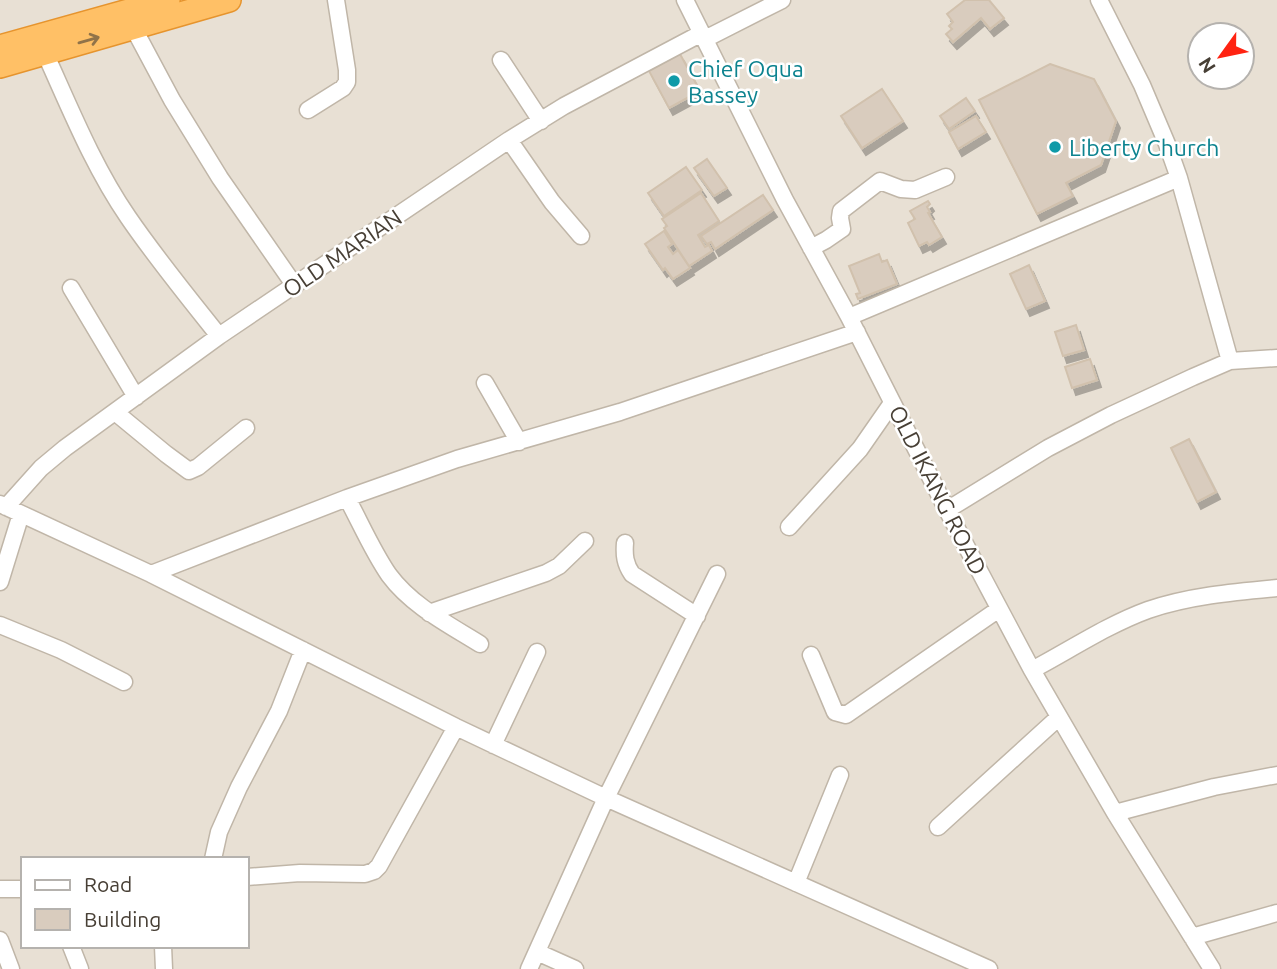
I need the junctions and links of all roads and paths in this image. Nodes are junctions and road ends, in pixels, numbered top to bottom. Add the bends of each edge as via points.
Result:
1 (168, 0) edge
2 (229, 0) edge
3 (336, 0) edge
4 (685, 0) edge
5 (782, 0) edge
6 (1099, 0) edge
7 (132, 27) junction
8 (704, 36) junction
9 (0, 47) edge
10 (46, 53) junction
11 (500, 61) dead end
12 (0, 66) edge
13 (308, 110) dead end
14 (541, 121) junction
15 (509, 140) junction
16 (946, 177) dead end
17 (1179, 178) junction
18 (581, 236) dead end
19 (811, 248) junction
20 (295, 286) junction
21 (71, 288) dead end
22 (849, 317) junction
23 (857, 332) junction
24 (219, 337) junction
25 (1277, 358) edge
26 (1230, 361) junction
27 (485, 383) dead end
28 (136, 397) junction
29 (892, 403) junction
30 (115, 412) junction
31 (246, 428) dead end
32 (519, 442) junction
33 (347, 498) junction
34 (9, 508) edge
35 (947, 510) junction
36 (789, 527) dead end
37 (585, 541) dead end
38 (625, 543) dead end
39 (150, 574) junction
40 (717, 574) dead end
41 (0, 582) edge
42 (1277, 588) edge
43 (999, 609) junction
44 (429, 612) junction
45 (696, 616) junction
46 (0, 625) edge
47 (480, 644) dead end
48 (303, 650) junction
49 (537, 652) dead end
50 (811, 655) dead end
51 (1032, 670) junction
52 (124, 682) dead end
53 (1059, 717) junction
54 (456, 727) junction
55 (493, 745) junction
56 (840, 775) dead end
57 (1277, 775) edge
58 (606, 798) junction
59 (1115, 813) junction
60 (938, 827) dead end
61 (213, 857) edge
62 (248, 877) edge
63 (796, 883) junction
64 (0, 889) edge
65 (21, 889) edge
66 (1277, 913) edge
67 (1192, 937) junction
68 (0, 940) edge
69 (72, 948) edge
70 (163, 948) edge
71 (537, 951) junction
72 (11, 969) edge
73 (80, 969) edge
74 (164, 969) edge
75 (528, 969) edge
76 (575, 969) edge
77 (989, 969) edge
78 (1212, 969) edge

1 - 9 highway
2 - 7 highway
3 - 13 street via 347,82
4 - 8 street, OLD IKANG ROAD
5 - 8 street, OLD MARIAN
6 - 17 street via 1142,85
10 -> 7 highway
7 - 20 street via 220,178
8 - 14 street, OLD MARIAN
8 - 19 street, OLD IKANG ROAD
10 - 12 highway
10 - 24 street via 102,174 127,216
11 - 14 street
14 - 15 street, OLD MARIAN
15 - 18 street
15 - 20 street, OLD MARIAN
16 - 19 street via 915,190 880,181 841,211 842,229
17 - 22 street
17 - 26 street
19 - 22 street, OLD IKANG ROAD
20 - 24 street, OLD MARIAN
21 - 28 street
22 - 23 street, OLD IKANG ROAD
23 - 29 street, OLD IKANG ROAD
23 - 32 street
24 - 28 street, OLD MARIAN
25 - 26 street
26 - 35 street via 1048,448
27 - 32 street
28 - 30 street, OLD MARIAN
29 - 35 street, OLD IKANG ROAD
29 - 36 street via 860,449
30 - 31 street via 189,471
30 - 34 street, OLD MARIAN via 41,468
32 - 33 street
33 - 39 street
33 - 44 street via 390,576
34 - 39 street
34 - 41 street
35 - 43 street, OLD IKANG ROAD
37 - 44 street via 546,573
38 - 45 street via 624,555 632,574
39 - 48 street
40 - 45 street
42 - 51 street via 1149,610
43 - 50 street via 846,715 835,712
43 - 51 street, OLD IKANG ROAD
44 - 47 street
45 - 58 street
46 - 52 street
48 - 54 street
48 - 61 street via 279,711 219,832
49 - 55 street
51 - 53 street, OLD IKANG ROAD
53 - 59 street, OLD IKANG ROAD
53 - 60 street
54 - 55 street
54 - 62 street via 374,871
55 - 58 street
56 - 63 street
57 - 59 street
58 - 63 street
58 - 71 street
59 - 67 street, OLD IKANG ROAD
63 - 77 street
64 - 65 street
66 - 67 street
67 - 78 street, OLD IKANG ROAD
68 - 72 street
69 - 73 street
70 - 74 street
71 - 75 street
71 - 76 street

